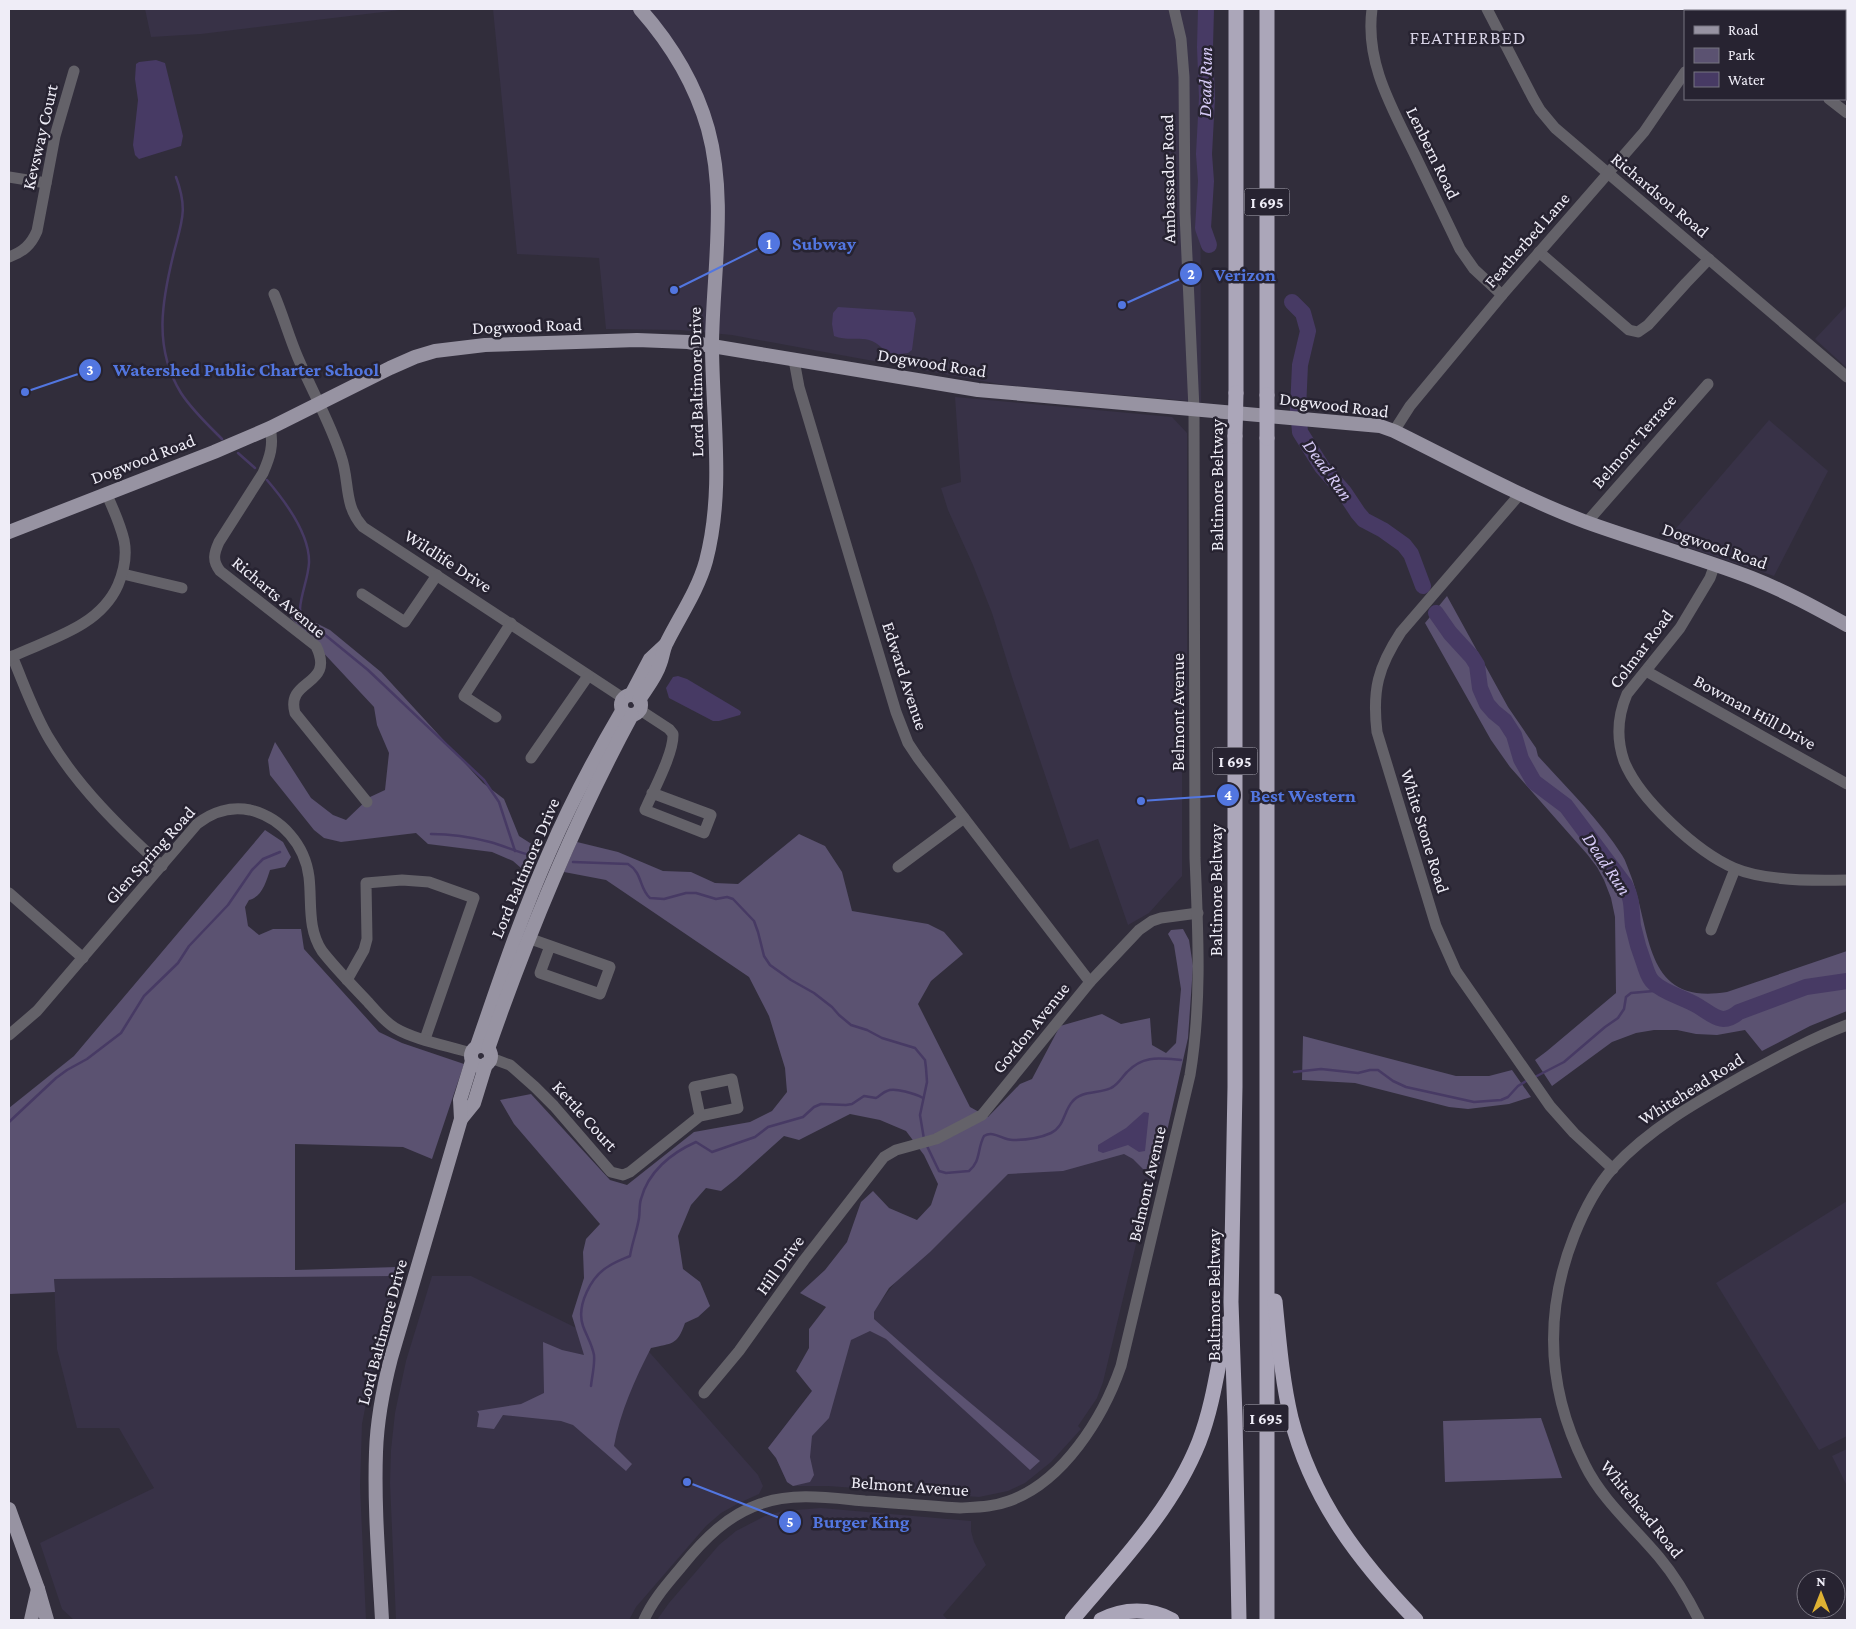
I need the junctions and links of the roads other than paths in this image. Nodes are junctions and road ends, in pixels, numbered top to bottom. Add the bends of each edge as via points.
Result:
1 (640, 9) edge
2 (1174, 9) edge
3 (1236, 9) edge
4 (1267, 9) edge
5 (1372, 9) edge
6 (1487, 9) edge
7 (74, 71) dead end
8 (1684, 74) edge
9 (1830, 100) edge
10 (1847, 113) edge
11 (1608, 174) junction
12 (9, 177) edge
13 (46, 183) junction
14 (1539, 252) junction
15 (9, 257) edge
16 (1709, 259) junction
17 (274, 294) dead end
18 (1502, 295) junction
19 (712, 345) junction
20 (794, 360) junction
21 (1847, 377) edge
22 (1708, 384) dead end
23 (319, 404) junction
24 (1194, 410) junction
25 (270, 428) junction
26 (1394, 431) junction
27 (106, 493) junction
28 (1520, 494) junction
29 (1587, 522) junction
30 (9, 532) edge
31 (1715, 564) junction
32 (123, 574) junction
33 (437, 574) junction
34 (182, 588) dead end
35 (362, 594) dead end
36 (511, 623) junction
37 (1847, 625) edge
38 (10, 657) edge
39 (1646, 671) junction
40 (588, 676) junction
41 (631, 705) junction
42 (496, 717) dead end
43 (531, 758) dead end
44 (1847, 784) edge
45 (652, 793) junction
46 (367, 802) dead end
47 (964, 818) junction
48 (162, 866) junction
49 (898, 868) dead end
50 (1735, 869) junction
51 (1847, 880) edge
52 (9, 893) edge
53 (1198, 913) junction
54 (1711, 930) dead end
55 (528, 938) junction
56 (550, 946) junction
57 (83, 958) junction
58 (347, 980) junction
59 (1090, 982) junction
60 (1847, 1025) edge
61 (9, 1035) edge
62 (426, 1039) junction
63 (481, 1055) junction
64 (700, 1116) dead end
65 (884, 1156) joint
66 (1613, 1169) junction
67 (1267, 1216) junction
68 (1231, 1302) junction
69 (704, 1393) dead end
70 (9, 1509) edge
71 (38, 1589) junction
72 (31, 1620) edge
73 (47, 1620) edge
74 (58, 1620) edge
75 (382, 1620) edge
76 (644, 1620) edge
77 (1072, 1620) edge
78 (1101, 1620) edge
79 (1172, 1620) edge
80 (1239, 1620) edge
81 (1267, 1620) edge
82 (1416, 1620) edge
83 (1699, 1620) edge

1 - 19 main road, Lord Baltimore Drive via 685,72 708,130 717,184 718,218
2 - 24 street, Ambassador Road via 1181,39 1184,77 1185,214
3 - 68 highway, Baltimore Beltway / I 695, bridge via 1235,1087
4 - 67 highway, I 695, bridge
5 - 18 street, Lenbern Road via 1374,58 1383,90 1460,249 1474,269
6 - 11 street, Richardson Road via 1540,110 1555,128
7 - 13 street, Kevsway Court via 54,136
8 - 11 street, Featherbed Lane via 1649,126
9 - 10 street
11 - 14 street, Featherbed Lane
11 - 16 street, Richardson Road
12 - 13 street
13 - 15 street, Kevsway Court via 34,240 20,253
14 - 16 street via 1629,330 1638,332
14 - 18 street, Featherbed Lane
16 - 21 street, Richardson Road
17 - 23 street, Wildlife Drive
18 - 26 street, Featherbed Lane via 1410,406
19 - 20 main road, Dogwood Road
19 - 23 main road, Dogwood Road via 637,340 435,351
19 - 41 main road, Lord Baltimore Drive via 717,481 715,517 706,563 665,645 650,659
20 - 24 main road, Dogwood Road via 978,390
20 - 47 street, Edward Avenue via 799,387 901,728 918,758
22 - 29 street, Belmont Terrace
23 - 25 main road, Dogwood Road
23 - 33 street, Wildlife Drive via 344,465 349,503 357,520
24 - 26 main road, Dogwood Road via 1372,425
24 - 53 street, Belmont Avenue via 1195,858
25 - 27 main road, Dogwood Road
25 - 46 street, Richarts Avenue via 272,439 268,461 219,542 215,551 216,565 316,646 322,666 318,674 298,690 294,697 295,713
26 - 28 main road, Dogwood Road
27 - 30 main road, Dogwood Road
27 - 32 street via 124,541
28 - 29 main road, Dogwood Road
28 - 66 street, White Stone Road via 1397,638 1387,654 1374,704 1376,732 1431,910 1456,971 1550,1106
29 - 31 main road, Dogwood Road
31 - 37 main road, Dogwood Road via 1780,590
31 - 39 street, Colmar Road via 1680,628
32 - 34 street
32 - 38 street via 108,603 88,622
33 - 35 street via 405,622
33 - 36 street, Wildlife Drive
36 - 40 street, Wildlife Drive
36 - 42 street via 464,696
38 - 48 street via 59,756 120,828
39 - 44 street, Bowman Hill Drive
39 - 50 street, Colmar Road via 1633,684 1622,705 1619,732 1625,762 1646,795 1670,822 1694,843
40 - 41 street, Wildlife Drive
40 - 43 street
41 - 45 street, Wildlife Drive via 673,734
41 - 55 main road, Lord Baltimore Drive
41 - 63 main road, Lord Baltimore Drive via 591,766 548,854 512,945
45 - 45 street, Wildlife Drive via 645,810 704,833 711,815
47 - 49 street
47 - 59 street, Edward Avenue
48 - 57 street, Glen Spring Road
48 - 58 street, Glen Spring Road via 207,816 230,809 246,809 273,820 285,829 302,851 309,878 313,933
50 - 51 street, Colmar Road via 1782,878
50 - 54 street
52 - 57 street
53 - 59 street, Gordon Avenue via 1161,918 1146,924
53 - 76 street, Belmont Avenue via 1198,1010 1182,1112 1121,1366 1106,1404 1072,1454 1043,1483 1011,1500 989,1506 960,1508 820,1497 779,1499 761,1504 742,1512 710,1534 657,1597
55 - 56 street
55 - 63 main road, Lord Baltimore Drive
56 - 56 street via 610,967 600,994 540,973
57 - 61 street, Glen Spring Road via 37,1011
58 - 62 street, Glen Spring Road via 388,1023
58 - 62 street via 367,939 366,883 428,882 474,898
59 - 65 street, Gordon Avenue via 982,1115 954,1131
60 - 66 street, Whitehead Road via 1792,1049 1686,1109 1639,1143
62 - 63 street, Glen Spring Road
63 - 64 street, Kettle Court via 510,1065 535,1087 616,1174 630,1172
63 - 75 main road, Lord Baltimore Drive via 460,1100 461,1119 381,1398 376,1486
65 - 69 street, Hill Drive
66 - 83 street, Whitehead Road via 1586,1209 1560,1279 1553,1326 1556,1384 1569,1430 1585,1467 1614,1507 1661,1558
67 - 81 highway, I 695
67 - 82 highway via 1281,1366 1300,1448 1313,1479 1346,1538 1368,1568
68 - 77 highway via 1210,1408 1188,1468 1162,1512
68 - 80 highway, Baltimore Beltway / I 695
70 - 71 main road
71 - 72 main road
71 - 73 main road
71 - 74 main road
78 - 79 highway via 1135,1610

